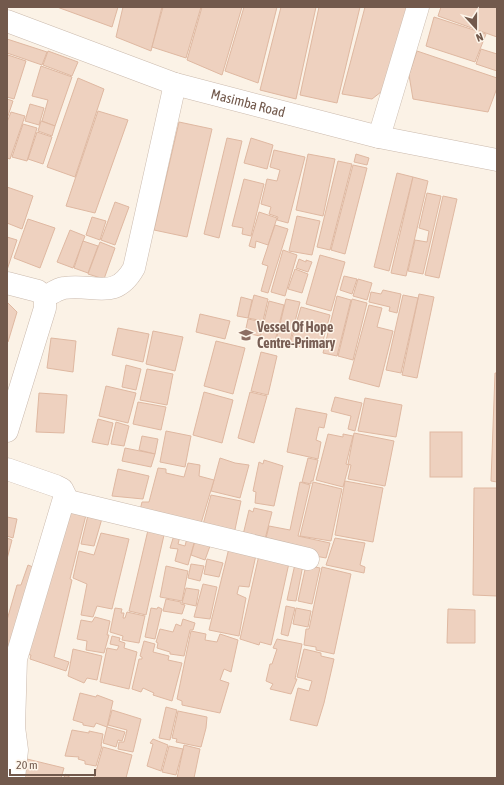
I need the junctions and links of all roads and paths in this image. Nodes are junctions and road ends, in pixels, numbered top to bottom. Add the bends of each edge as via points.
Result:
1 (418, 7) edge
2 (7, 21) edge
3 (175, 84) junction
4 (379, 137) junction
5 (497, 160) edge
6 (7, 283) edge
7 (45, 298) junction
8 (7, 431) edge
9 (7, 469) edge
10 (64, 500) junction
11 (308, 559) dead end
12 (14, 778) edge

1 - 4 street
2 - 3 street, Masimba Road
3 - 4 street, Masimba Road
3 - 7 street via 134,268 128,278 120,285 108,289 62,288
4 - 5 street, Masimba Road
6 - 7 street via 38,291
7 - 8 street via 46,308
9 - 10 street via 62,489
10 - 11 street
10 - 12 street via 14,660 14,727 17,750

